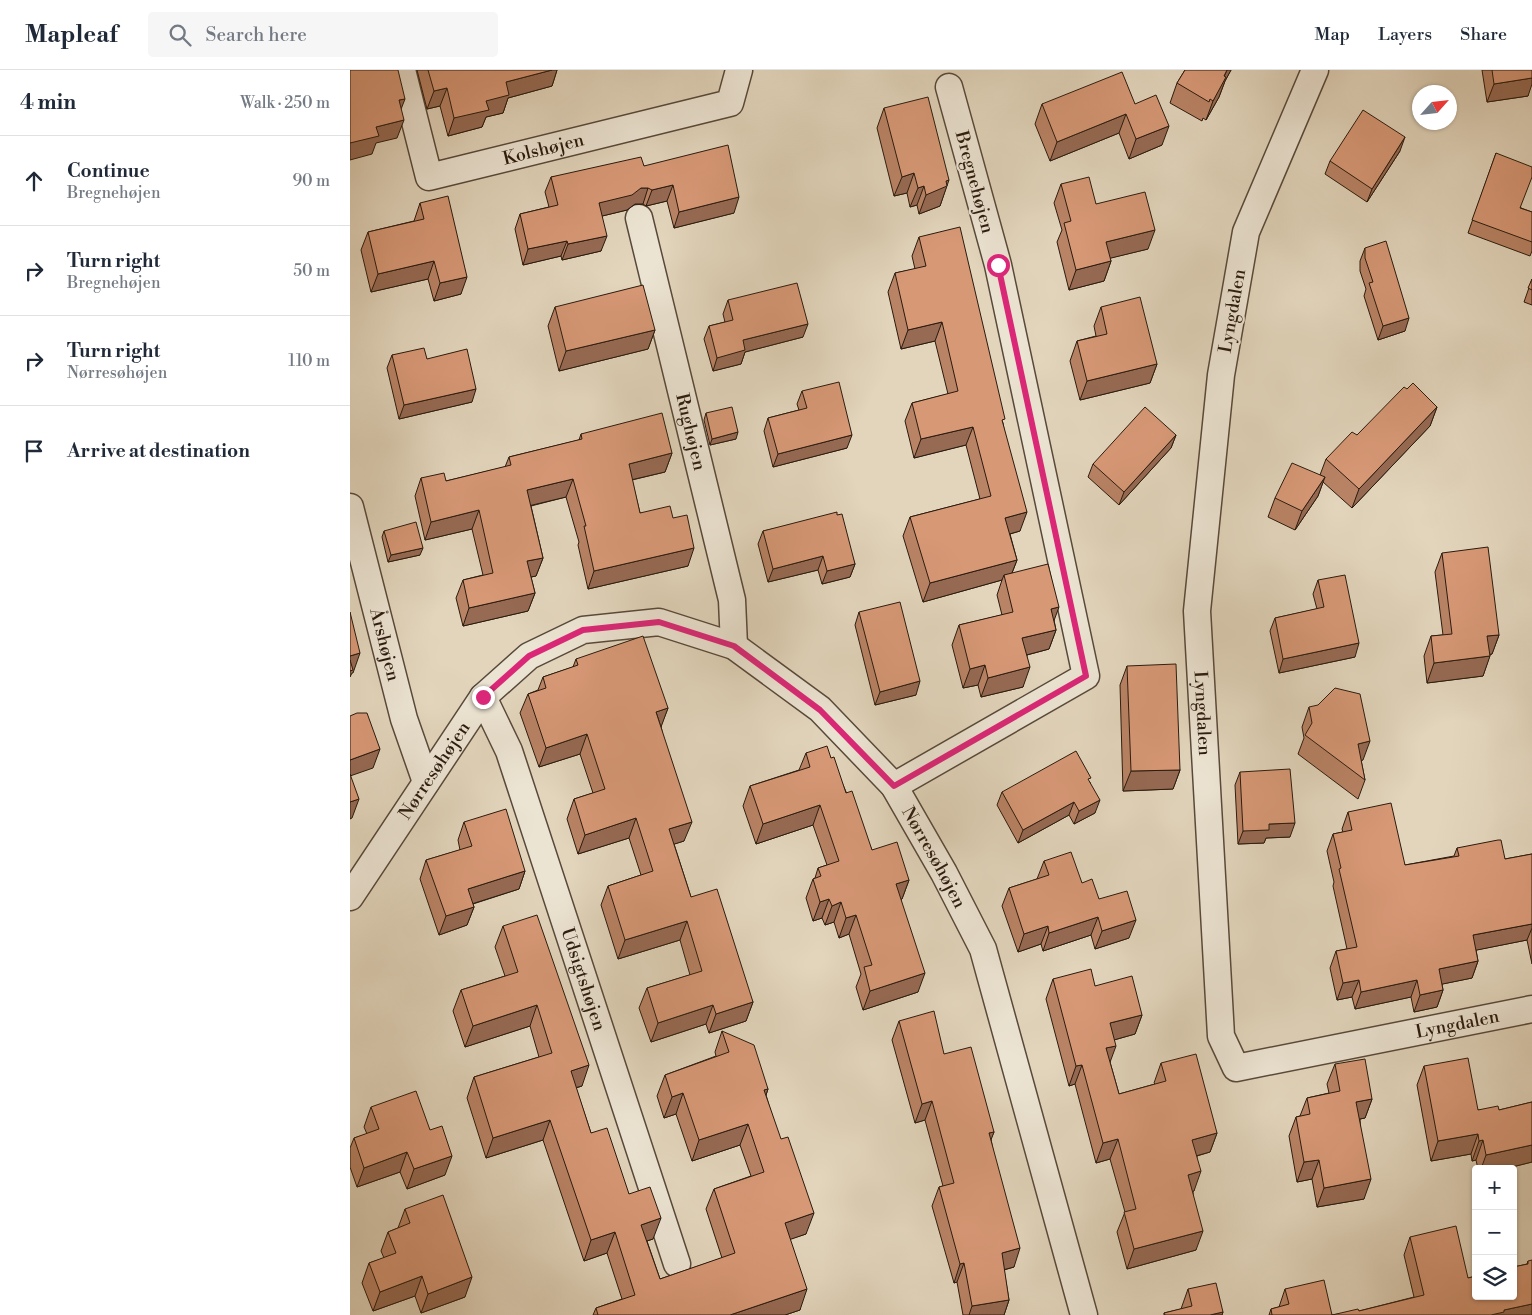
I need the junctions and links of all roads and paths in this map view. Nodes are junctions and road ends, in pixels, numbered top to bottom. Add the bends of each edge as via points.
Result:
1 (402, 70) edge
2 (740, 70) edge
3 (1315, 70) edge
4 (949, 87) dead end
5 (639, 218) dead end
6 (350, 507) edge
7 (734, 646) junction
8 (483, 697) junction
9 (426, 782) junction
10 (894, 786) junction
11 (350, 897) edge
12 (1532, 1009) edge
13 (677, 1264) dead end
14 (1084, 1315) edge

1 - 2 street, Kolshøjen via 429,177 730,103
3 - 12 street, Lyngdalen via 1246,232 1221,375 1197,611 1221,1036 1236,1068
4 - 10 street, Bregnehøjen via 998,265 1086,676
5 - 7 street, Rughøjen via 732,600
6 - 9 street, Årshøjen via 404,719
7 - 8 street, Nørresøhøjen via 659,622 583,630 529,656
7 - 10 street, Nørresøhøjen via 820,710
8 - 9 street, Nørresøhøjen
8 - 13 street, Udsigtshøjen via 510,750
9 - 11 street, Nørresøhøjen
10 - 14 street, Nørresøhøjen via 983,949

